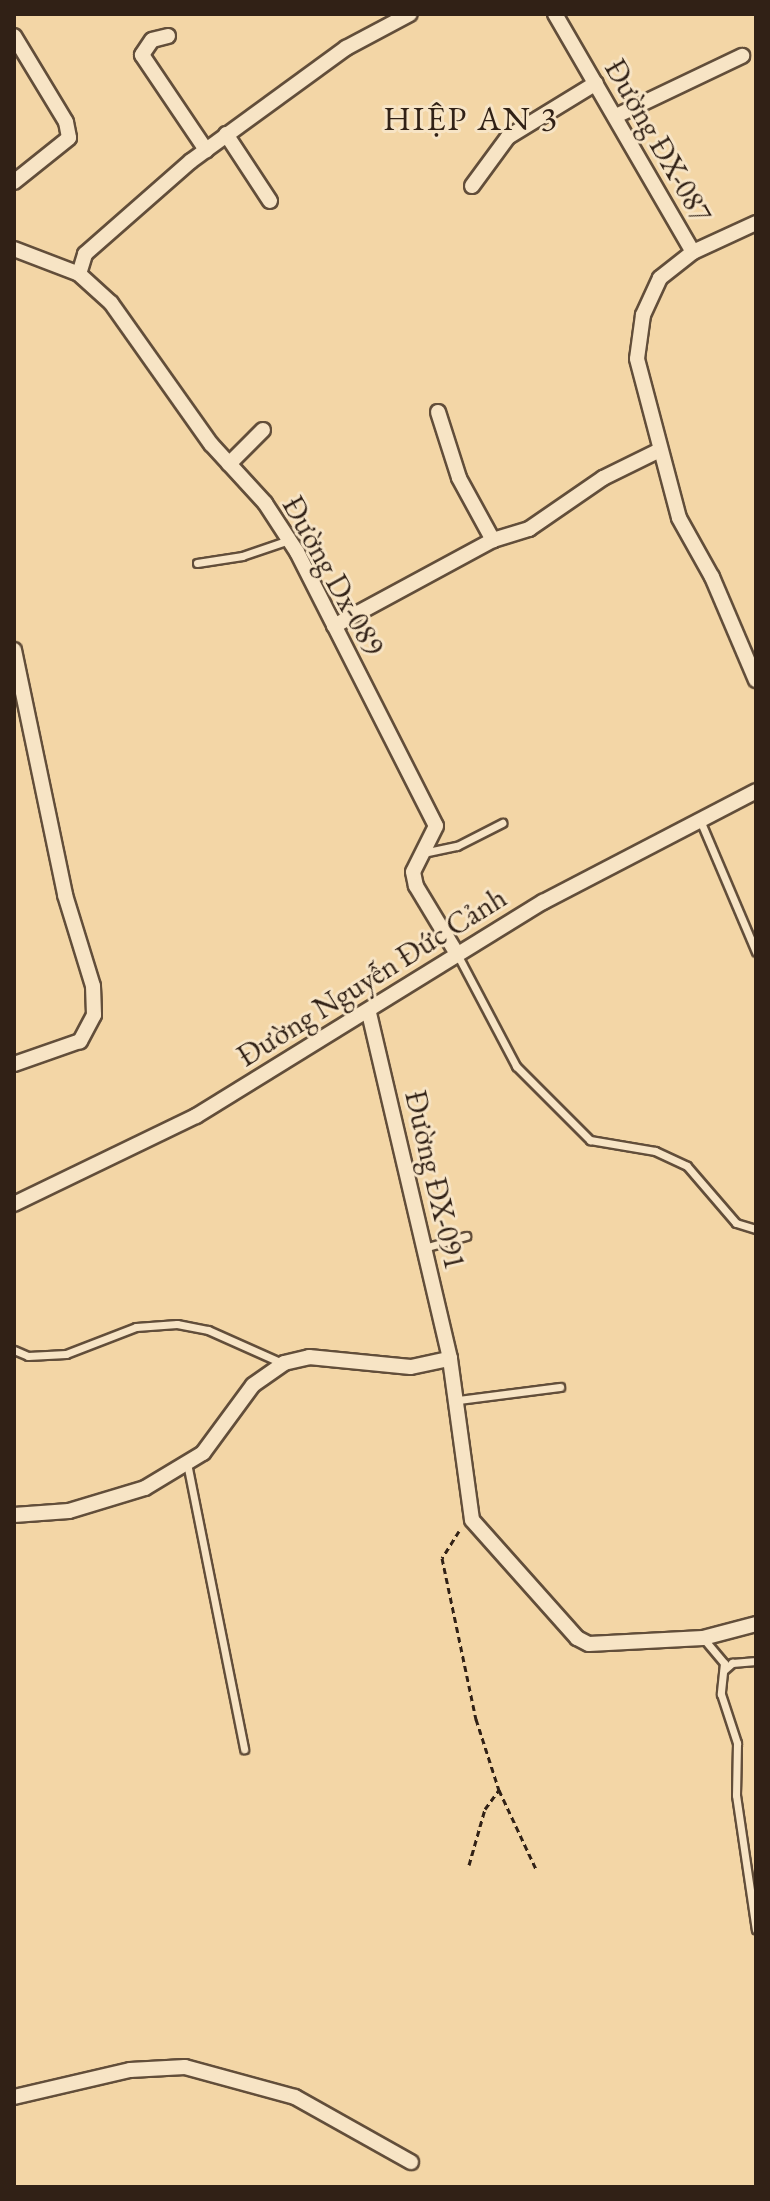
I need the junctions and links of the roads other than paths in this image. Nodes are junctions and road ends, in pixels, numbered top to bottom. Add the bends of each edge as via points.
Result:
1 (410, 14) edge
2 (555, 14) edge
3 (14, 36) edge
4 (168, 36) dead end
5 (742, 56) dead end
6 (596, 83) junction
7 (616, 116) junction
8 (226, 134) junction
9 (206, 150) junction
10 (14, 182) edge
11 (472, 186) dead end
12 (270, 201) dead end
13 (756, 223) edge
14 (14, 249) edge
15 (693, 252) junction
16 (79, 274) junction
17 (438, 412) dead end
18 (263, 430) dead end
19 (660, 450) junction
20 (229, 464) junction
21 (289, 540) junction
22 (493, 540) junction
23 (197, 563) dead end
24 (334, 626) junction
25 (14, 650) edge
26 (756, 680) edge
27 (756, 791) edge
28 (699, 818) junction
29 (502, 823) dead end
30 (422, 853) junction
31 (756, 952) edge
32 (457, 954) junction
33 (369, 1013) junction
34 (14, 1064) edge
35 (14, 1204) edge
36 (756, 1229) edge
37 (466, 1236) dead end
38 (424, 1248) junction
39 (14, 1350) edge
40 (450, 1359) junction
41 (284, 1363) junction
42 (560, 1387) dead end
43 (458, 1400) junction
44 (187, 1463) junction
45 (14, 1515) edge
46 (756, 1624) edge
47 (703, 1638) junction
48 (756, 1661) edge
49 (724, 1670) junction
50 (244, 1749) dead end
51 (756, 1930) edge
52 (14, 2097) edge
53 (411, 2162) dead end

1 - 8 street via 346,48
2 - 6 street, Đường ĐX-087
3 - 10 street via 66,122 69,138
4 - 9 street via 152,40 142,55
5 - 7 street
6 - 7 street, Đường ĐX-087
6 - 11 street via 508,137
7 - 15 street, Đường ĐX-087
8 - 9 street
8 - 12 street
9 - 16 street via 85,254
13 - 15 street
14 - 16 street, Đường Dx-089
15 - 19 street via 660,278 648,297 638,333 637,359
16 - 20 street, Đường Dx-089 via 111,303
17 - 22 street via 459,478
18 - 20 street
19 - 22 street via 603,478 529,529
19 - 26 street via 679,518 712,577
20 - 21 street, Đường Dx-089 via 265,503
21 - 23 lane via 242,556
21 - 24 street, Đường Dx-089
22 - 24 street
24 - 30 street, Đường Dx-089 via 436,826
25 - 34 street via 65,895 93,986 94,1015 80,1041
27 - 28 street, Đường Nguyễn Đức Cảnh
28 - 31 lane
28 - 32 street, Đường Nguyễn Đức Cảnh
29 - 30 lane via 457,846
30 - 32 street, Đường Dx-089 via 414,863 416,886
32 - 33 street, Đường Nguyễn Đức Cảnh
32 - 36 lane via 516,1066 590,1140 655,1151 687,1166 736,1223
33 - 35 street, Đường Nguyễn Đức Cảnh via 196,1116
33 - 38 street, Đường ĐX-091
37 - 38 lane
38 - 40 street, Đường ĐX-091
39 - 41 lane via 28,1356 66,1354 136,1327 177,1324 208,1330
40 - 41 street via 411,1367 309,1357
40 - 43 street, Đường ĐX-091
41 - 44 street via 253,1385 203,1453
42 - 43 lane
43 - 47 street, Đường ĐX-091 via 472,1520 577,1638 589,1644
44 - 45 street via 145,1488 69,1511
44 - 50 lane
46 - 47 street
47 - 49 lane
48 - 49 lane via 732,1663
49 - 51 lane via 721,1694 737,1743 736,1795
52 - 53 street via 130,2070 185,2067 295,2097

